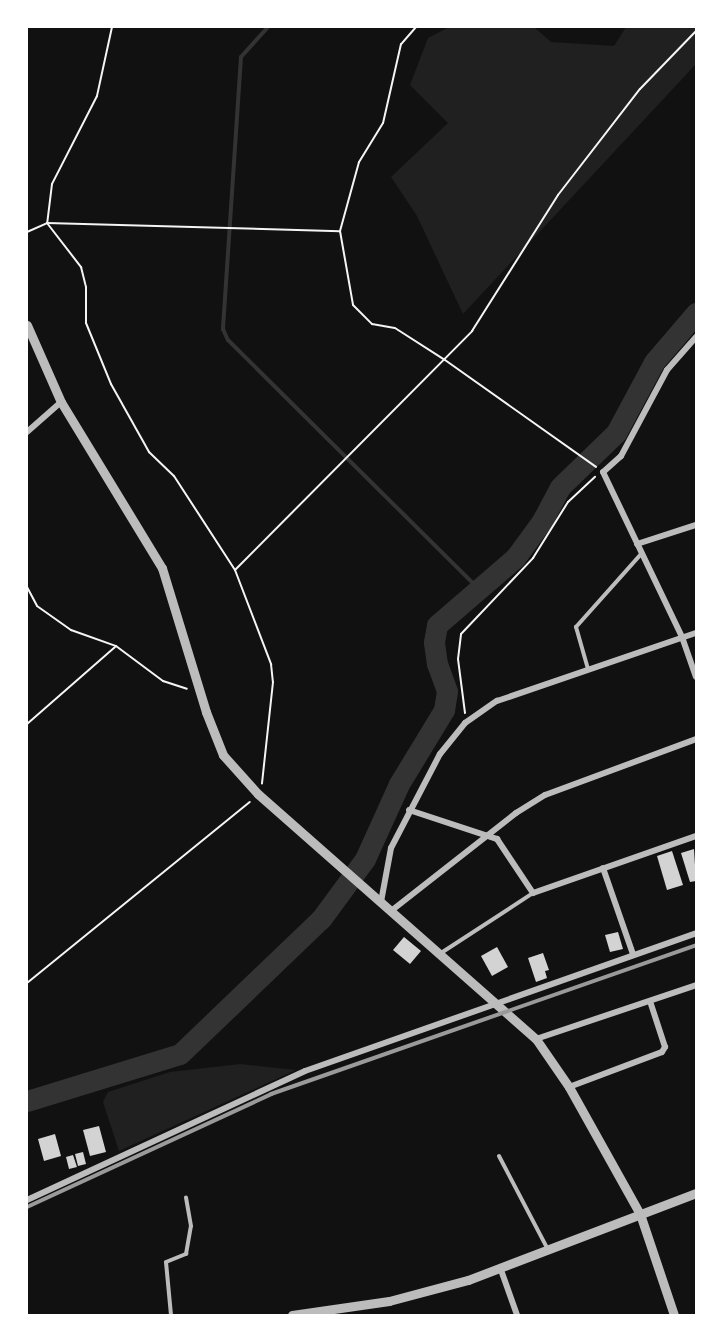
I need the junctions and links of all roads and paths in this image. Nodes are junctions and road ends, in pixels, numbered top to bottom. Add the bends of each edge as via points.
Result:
1 (112, 27) edge
2 (416, 27) edge
3 (696, 31) edge
4 (47, 223) junction
5 (340, 231) junction
6 (27, 232) edge
7 (27, 325) edge
8 (696, 338) edge
9 (445, 360) junction
10 (61, 402) junction
11 (27, 432) edge
12 (596, 466) dead end
13 (603, 472) junction
14 (696, 525) edge
15 (637, 544) junction
16 (642, 554) junction
17 (235, 570) junction
18 (27, 587) edge
19 (696, 633) edge
20 (682, 638) junction
21 (116, 646) junction
22 (588, 669) junction
23 (696, 677) edge
24 (198, 685) junction
25 (465, 723) junction
26 (27, 724) edge
27 (696, 739) edge
28 (258, 794) junction
29 (409, 810) junction
30 (488, 834) junction
31 (696, 836) edge
32 (603, 868) junction
33 (533, 892) junction
34 (381, 902) junction
35 (391, 911) junction
36 (696, 933) edge
37 (440, 954) junction
38 (633, 954) junction
39 (27, 983) edge
40 (696, 985) edge
41 (650, 1001) junction
42 (497, 1005) junction
43 (536, 1039) junction
44 (569, 1087) junction
45 (499, 1156) dead end
46 (696, 1193) edge
47 (186, 1197) dead end
48 (27, 1200) edge
49 (640, 1214) junction
50 (549, 1252) junction
51 (501, 1270) junction
52 (171, 1315) edge
53 (292, 1315) edge
54 (517, 1315) edge
55 (673, 1315) edge

1 - 4 path via 97,96 52,184
2 - 5 path via 401,45 383,123 359,162
3 - 9 path via 640,89 558,195 472,331
4 - 5 path
4 - 6 path
4 - 17 path via 81,267 86,287 86,323 111,384 149,452 174,476
5 - 9 path via 353,305 372,324 395,328
7 - 10 street
8 - 13 street via 667,370 621,456
9 - 12 path
9 - 17 path
10 - 11 street
10 - 24 street via 154,550
13 - 15 street
13 - 25 path via 568,502 533,558 461,634 457,645
14 - 15 street
15 - 16 street
16 - 20 street
16 - 22 lane via 576,627
17 - 28 path via 272,673
18 - 21 path via 37,606 71,630
19 - 20 street
20 - 22 street
20 - 23 street
21 - 24 path via 163,681 186,690
21 - 26 path
22 - 25 street via 497,701
24 - 28 street via 223,755
25 - 29 street via 440,754
27 - 30 street via 545,795
28 - 34 street
28 - 39 path
29 - 30 street
29 - 34 street via 391,848
30 - 33 street via 497,839
30 - 35 street
31 - 32 street
32 - 33 street
32 - 38 street
33 - 37 lane
34 - 35 street
35 - 37 street
36 - 38 street
37 - 42 street
38 - 42 street via 504,998
40 - 41 street
41 - 43 street
41 - 44 street via 665,1047 663,1052
42 - 43 street
42 - 48 street via 305,1071
43 - 44 street
44 - 49 street
45 - 50 lane
46 - 49 street
47 - 52 lane via 192,1226 186,1254 166,1262
49 - 50 street
49 - 55 street
50 - 51 street
51 - 53 street via 389,1301
51 - 54 street

